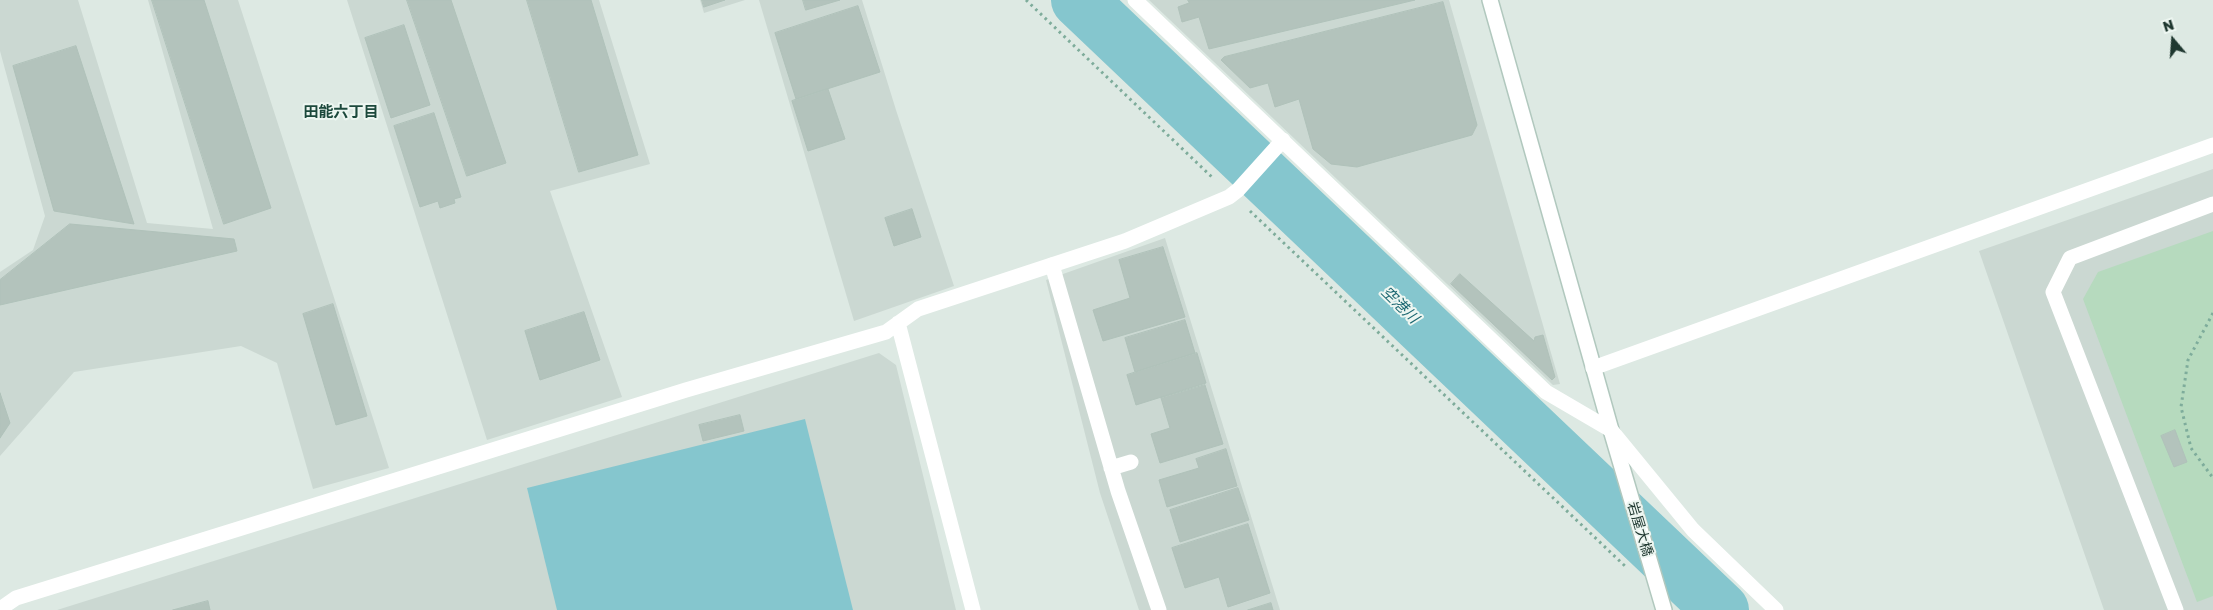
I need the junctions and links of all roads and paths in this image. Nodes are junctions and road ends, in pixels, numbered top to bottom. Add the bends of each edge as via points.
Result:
1 (1026, 0) edge
2 (1135, 0) edge
3 (1490, 0) edge
4 (1279, 145) junction
5 (2213, 145) edge
6 (1236, 192) junction
7 (2213, 204) edge
8 (1052, 266) junction
9 (2213, 314) edge
10 (898, 323) junction
11 (1593, 368) junction
12 (1611, 430) junction
13 (1131, 462) dead end
14 (1111, 468) junction
15 (2213, 478) edge
16 (1626, 566) dead end
17 (1665, 607) edge
18 (0, 609) edge
19 (973, 610) edge
20 (1159, 610) edge
21 (1776, 610) edge
22 (2176, 610) edge

1 - 6 path via 1210,176
2 - 4 street
3 - 11 street, 岩屋大橋
4 - 6 street
4 - 12 street via 1546,392
5 - 11 street
6 - 8 street via 1125,241
6 - 16 path
7 - 22 street via 2070,258 2053,292
8 - 10 street via 918,308
8 - 14 street
9 - 15 path via 2188,360 2181,407 2191,448
10 - 18 street via 886,332 686,390 16,598
10 - 19 street
11 - 12 street, 岩屋大橋
12 - 17 street, 岩屋大橋
12 - 21 street via 1693,530
13 - 14 street
14 - 20 street

